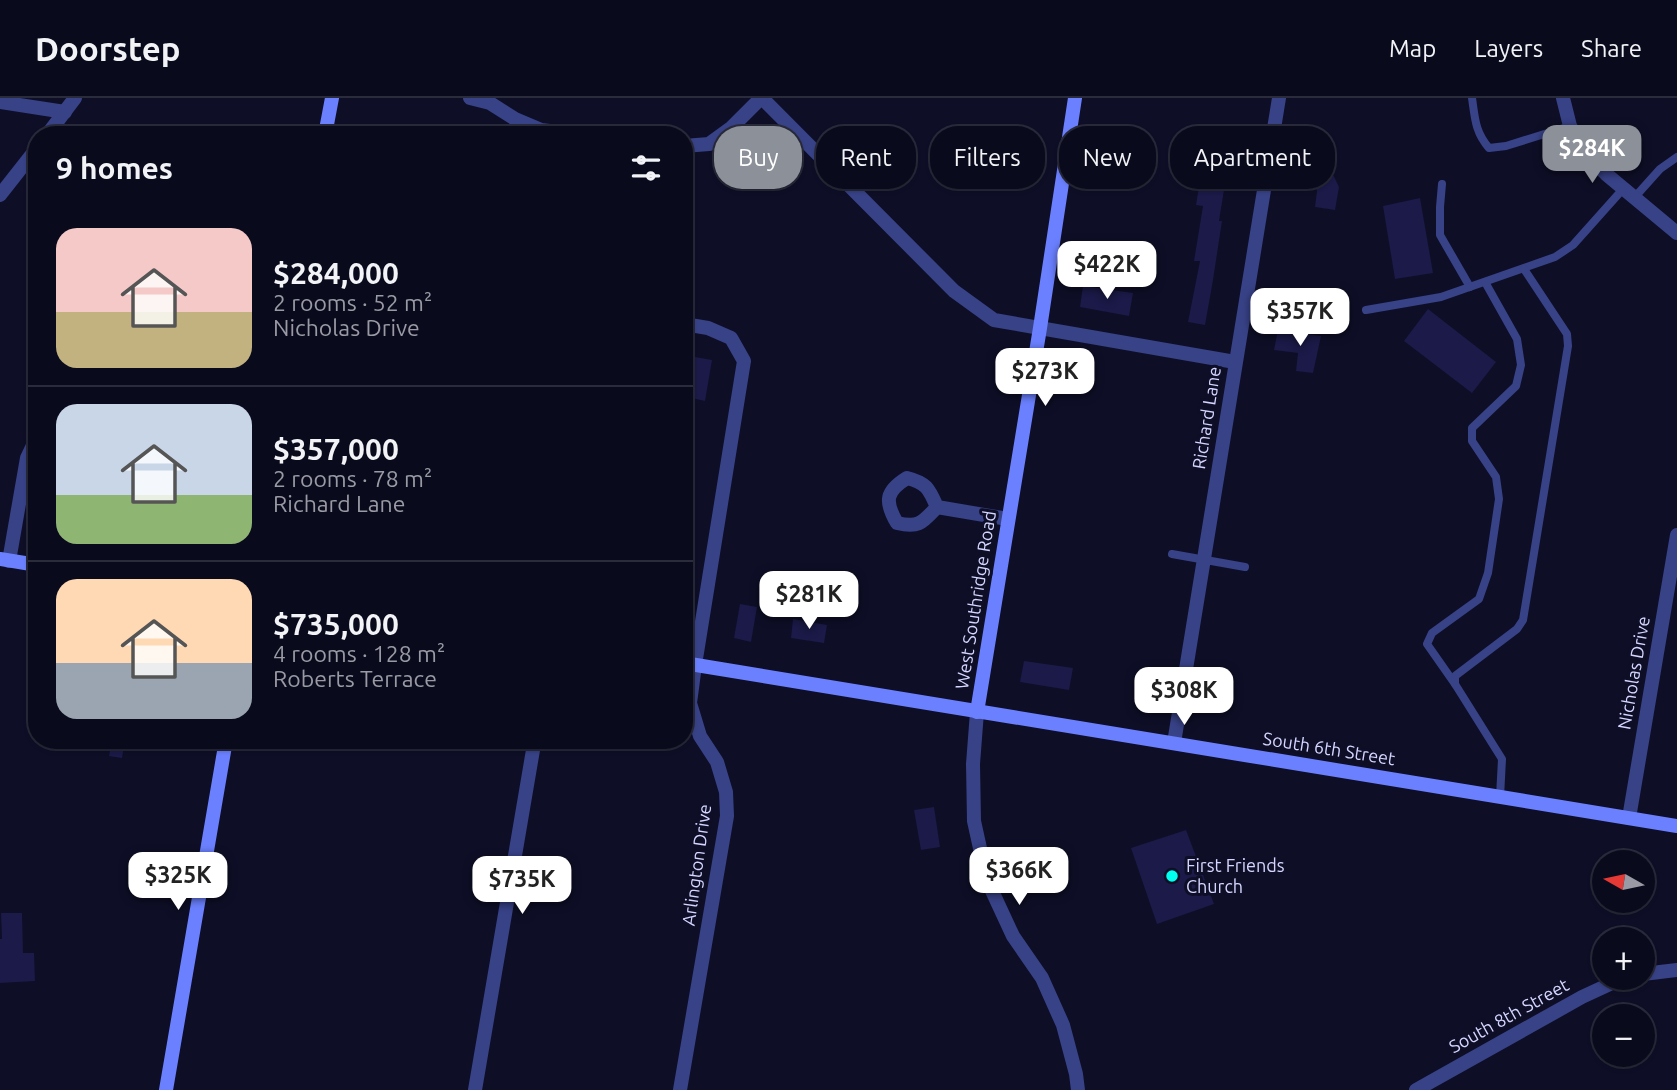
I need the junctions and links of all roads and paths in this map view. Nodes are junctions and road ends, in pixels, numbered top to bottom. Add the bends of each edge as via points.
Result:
1 (75, 98) edge
2 (332, 98) edge
3 (470, 98) edge
4 (761, 98) edge
5 (1075, 98) edge
6 (1279, 98) edge
7 (1472, 98) edge
8 (1563, 98) edge
9 (0, 102) edge
10 (65, 112) junction
11 (54, 126) edge
12 (327, 126) edge
13 (532, 126) edge
14 (1570, 126) junction
15 (693, 145) edge
16 (1677, 157) edge
17 (28, 159) edge
18 (1442, 184) dead end
19 (1629, 193) junction
20 (0, 195) edge
21 (1677, 233) edge
22 (1524, 269) junction
23 (1485, 282) junction
24 (1470, 287) junction
25 (1366, 310) dead end
26 (693, 326) edge
27 (1040, 328) junction
28 (1236, 362) junction
29 (28, 456) edge
30 (937, 507) dead end
31 (1008, 519) junction
32 (1677, 535) edge
33 (1172, 554) dead end
34 (1204, 559) junction
35 (5, 560) edge
36 (28, 564) edge
37 (1245, 567) dead end
38 (693, 642) edge
39 (693, 665) edge
40 (1454, 684) junction
41 (977, 712) junction
42 (693, 713) edge
43 (1174, 743) junction
44 (224, 749) edge
45 (533, 749) edge
46 (1500, 797) junction
47 (1629, 818) junction
48 (1677, 826) edge
49 (1677, 970) edge
50 (1655, 973) edge
51 (1597, 990) edge
52 (166, 1090) edge
53 (475, 1090) edge
54 (680, 1090) edge
55 (1078, 1090) edge
56 (1416, 1090) edge

1 - 10 street
2 - 12 main road
3 - 13 street via 490,103
4 - 15 street via 709,144
4 - 27 street via 954,290 994,320
5 - 27 main road, West Southridge Road
6 - 28 street, Richard Lane
7 - 14 lane via 1480,138 1489,148
8 - 14 street
9 - 10 street
10 - 11 street
14 - 19 street via 1586,155
16 - 19 lane
17 - 20 street
18 - 24 lane via 1440,235
19 - 21 street
19 - 22 lane via 1573,245
22 - 23 lane
22 - 40 lane via 1567,334 1568,346 1523,620 1455,676
23 - 24 lane
23 - 40 lane via 1517,339 1521,365 1516,386 1472,428 1472,440 1496,477 1499,499 1488,573 1479,599 1432,633 1427,644
24 - 25 lane via 1441,298
26 - 38 street, Arlington Drive via 731,338 744,361
27 - 28 street
27 - 31 main road, West Southridge Road
28 - 34 street, Richard Lane
29 - 35 street
30 - 31 street
31 - 41 main road, West Southridge Road
32 - 47 street, Nicholas Drive
33 - 34 lane
34 - 37 lane
34 - 43 street, Richard Lane
35 - 36 main road
39 - 41 main road, South 6th Street
40 - 46 lane via 1502,759
41 - 43 main road, South 6th Street
41 - 55 street, West Southridge Road via 972,764 974,821 987,880 1063,1025
42 - 54 street, Arlington Drive via 700,736 717,762 727,816
43 - 46 main road, South 6th Street
44 - 52 main road
45 - 53 street
46 - 47 main road, South 6th Street
47 - 48 main road, South 6th Street
49 - 50 street
51 - 56 street, South 8th Street

